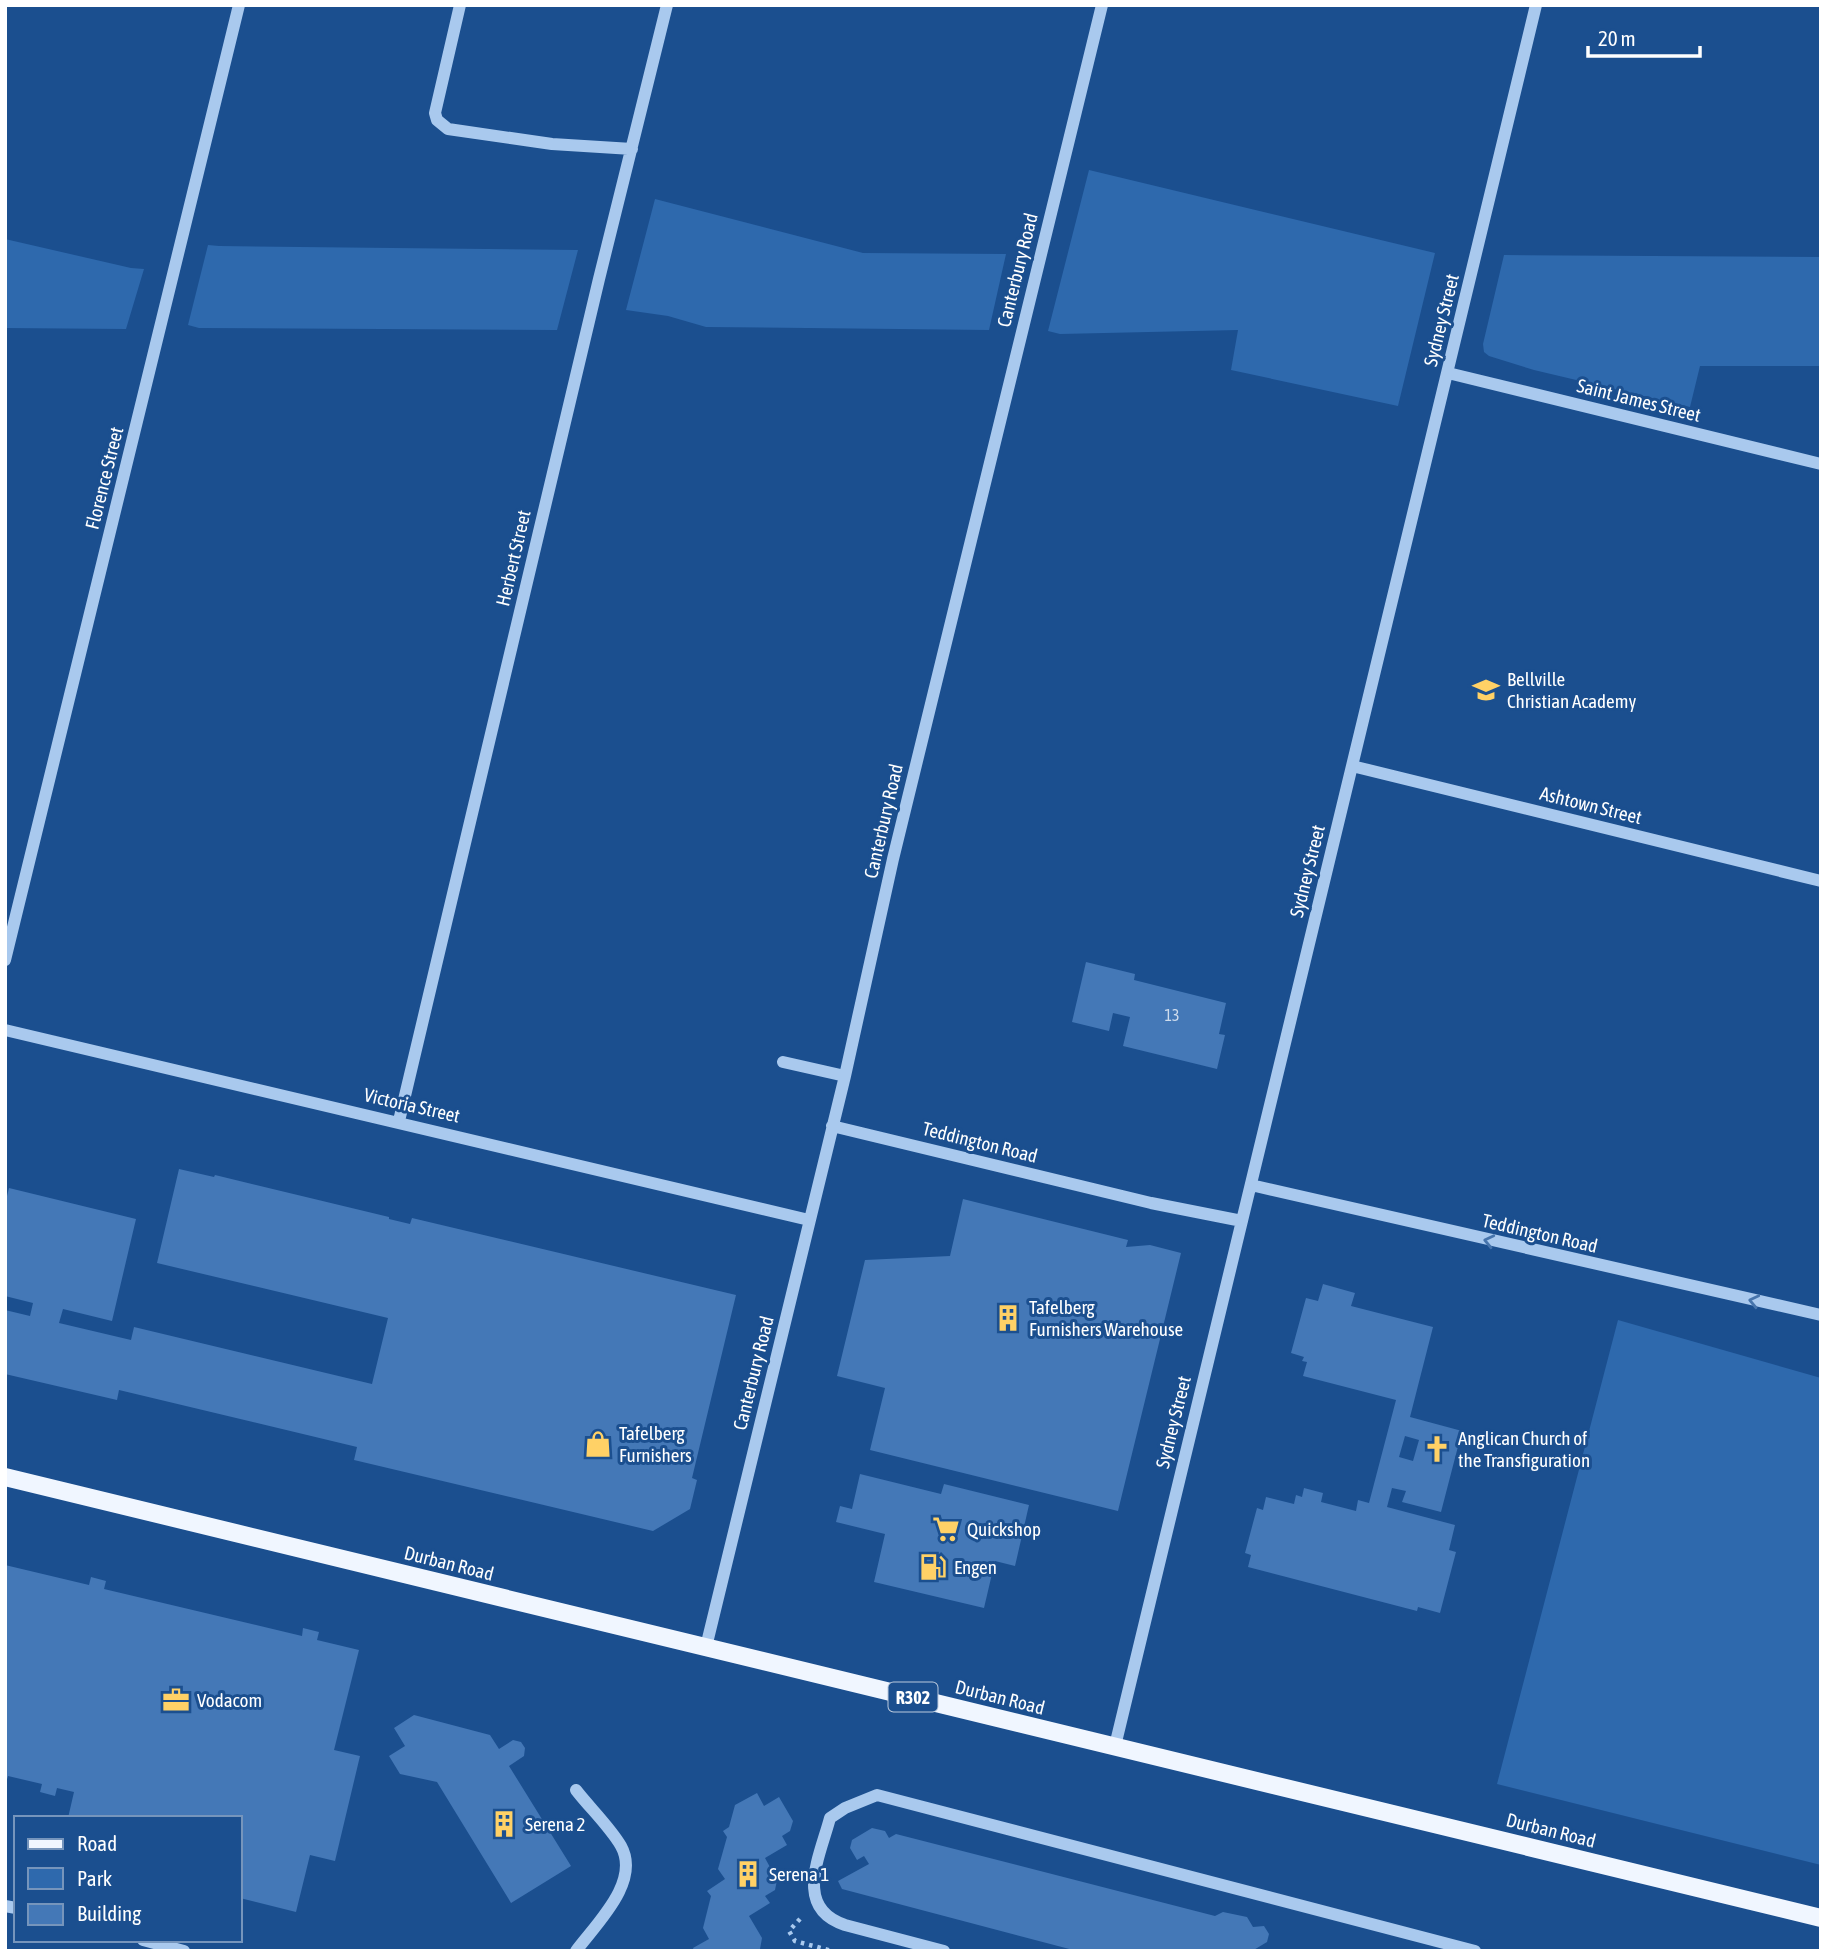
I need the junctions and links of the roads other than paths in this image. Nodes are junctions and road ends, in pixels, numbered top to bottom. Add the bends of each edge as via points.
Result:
1 (239, 5) edge
2 (460, 5) edge
3 (667, 5) edge
4 (1102, 5) edge
5 (1536, 5) edge
6 (632, 149) junction
7 (1448, 373) junction
8 (1821, 464) edge
9 (1352, 766) junction
10 (1821, 881) edge
11 (5, 960) edge
12 (5, 1030) edge
13 (783, 1062) dead end
14 (845, 1076) junction
15 (399, 1121) junction
16 (832, 1126) junction
17 (1251, 1185) junction
18 (810, 1220) junction
19 (1242, 1222) junction
20 (1821, 1315) edge
21 (5, 1477) edge
22 (706, 1647) junction
23 (1115, 1746) junction
24 (576, 1790) dead end
25 (1821, 1918) edge
26 (150, 1942) edge
27 (184, 1951) edge
28 (576, 1951) edge
29 (944, 1951) edge
30 (1475, 1951) edge

1 - 11 street, Florence Street
2 - 6 street via 435,113 442,125 552,144
3 - 6 street, Herbert Street
4 - 14 street, Canterbury Road via 893,859
5 - 7 street, Sydney Street
6 - 15 street, Herbert Street
7 - 8 street, Saint James Street
7 - 9 street, Sydney Street
9 - 10 street, Ashtown Street
9 - 17 street, Sydney Street
12 - 15 street, Victoria Street
13 - 14 street
14 - 16 street, Canterbury Road
15 - 18 street, Victoria Street
16 - 18 street, Canterbury Road
16 - 19 street, Teddington Road
17 - 19 street, Sydney Street
20 -> 17 street, Teddington Road
18 - 22 street, Canterbury Road
19 - 23 street, Sydney Street
21 - 22 main road, Durban Road / R302
22 - 23 main road, Durban Road / R302
23 - 25 main road, Durban Road / R302
24 - 28 street via 621,1846 625,1871 623,1887
26 - 27 street
29 - 30 street via 845,1925 823,1913 813,1890 830,1818 877,1795

